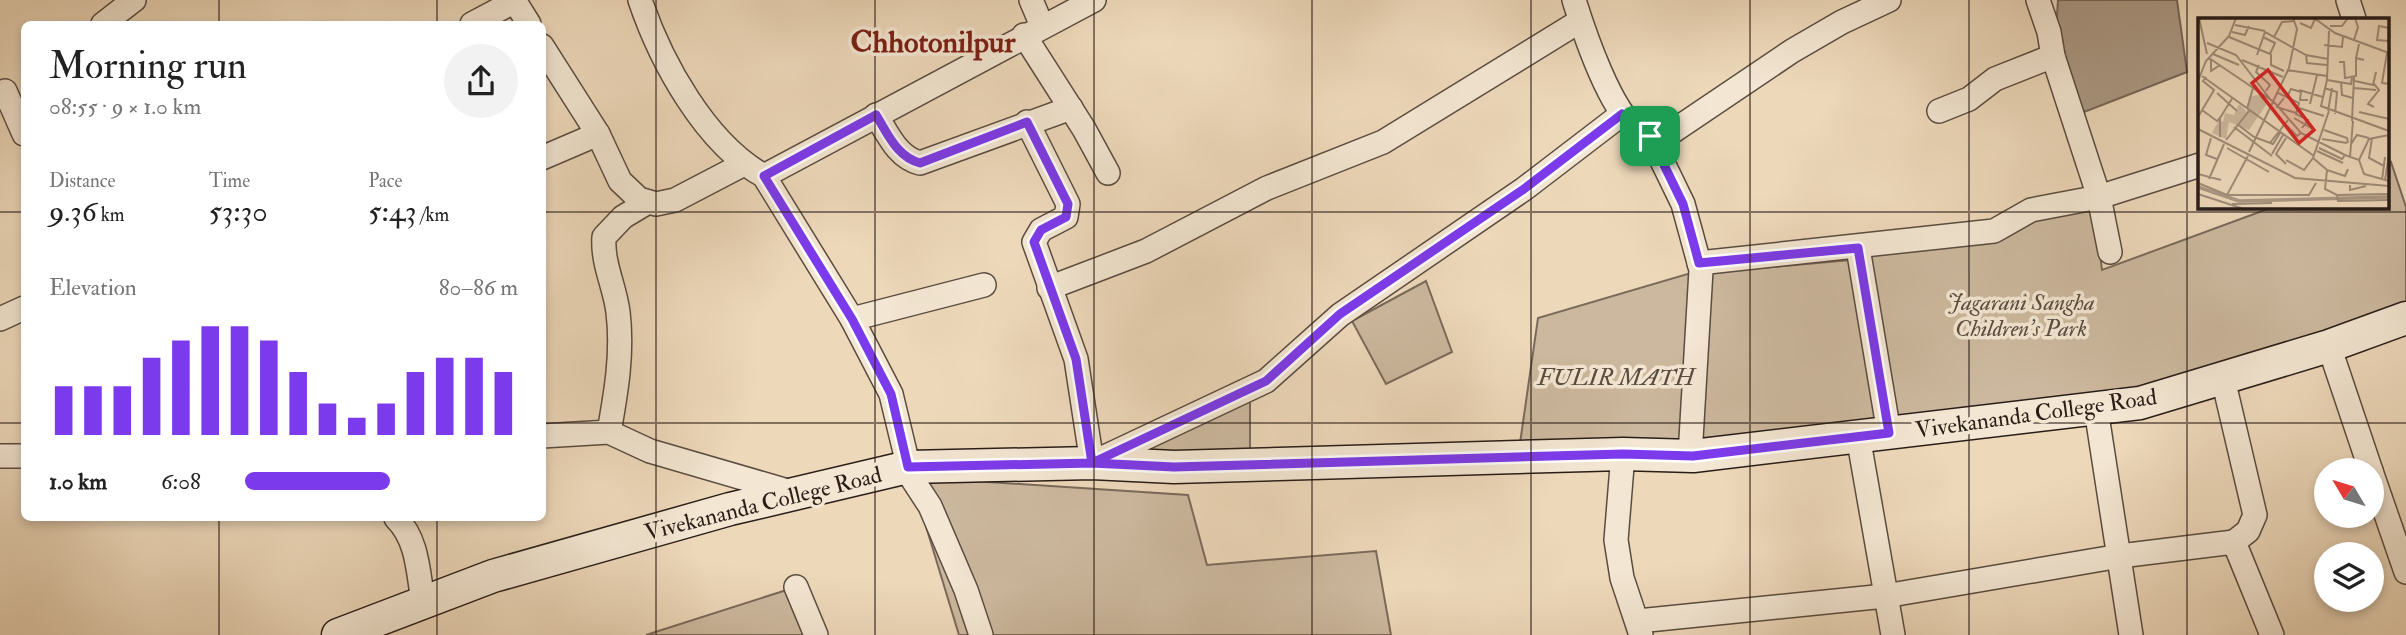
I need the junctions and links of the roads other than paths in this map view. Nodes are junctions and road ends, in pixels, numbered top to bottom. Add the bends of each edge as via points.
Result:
1 (134, 0) edge
2 (640, 0) edge
3 (1031, 0) edge
4 (1094, 0) edge
5 (1889, 0) edge
6 (2038, 0) edge
7 (2348, 0) edge
8 (514, 1) edge
9 (1577, 11) edge
10 (2354, 18) edge
11 (107, 21) edge
12 (477, 21) edge
13 (527, 21) edge
14 (1033, 30) junction
15 (546, 52) edge
16 (2053, 57) junction
17 (10, 84) edge
18 (1071, 108) junction
19 (1939, 111) dead end
20 (1622, 114) junction
21 (876, 115) junction
22 (1027, 122) junction
23 (21, 123) edge
24 (598, 134) junction
25 (1650, 136) junction
26 (546, 156) edge
27 (2198, 166) edge
28 (754, 170) junction
29 (1108, 173) dead end
30 (2099, 197) junction
31 (648, 202) junction
32 (1858, 248) junction
33 (2110, 252) dead end
34 (1699, 263) junction
35 (984, 285) dead end
36 (1049, 288) junction
37 (21, 308) edge
38 (2406, 318) edge
39 (0, 319) edge
40 (852, 319) junction
41 (2329, 346) junction
42 (2223, 379) junction
43 (2096, 409) junction
44 (609, 432) junction
45 (1889, 433) junction
46 (546, 436) edge
47 (1858, 436) junction
48 (1623, 454) junction
49 (0, 456) edge
50 (21, 456) edge
51 (1690, 456) junction
52 (2367, 458) edge
53 (1092, 463) junction
54 (908, 467) junction
55 (798, 493) junction
56 (2384, 509) edge
57 (399, 521) edge
58 (2234, 542) junction
59 (2120, 556) junction
60 (2406, 572) edge
61 (796, 587) dead end
62 (1885, 596) junction
63 (422, 601) junction
64 (1640, 628) edge
65 (350, 633) edge
66 (816, 635) edge
67 (981, 635) edge
68 (1893, 635) edge
69 (2131, 635) edge
70 (2272, 635) edge

1 - 11 street
2 - 28 street via 654,40 688,99
3 - 14 street
4 - 14 street
5 - 25 street via 1792,51 1666,136
6 - 16 street
7 - 10 street
8 - 12 street
8 - 13 street
9 - 20 street
9 - 36 street via 1383,142 1267,188 1146,251
14 - 18 street
14 - 21 street
15 - 24 street
16 - 19 street via 1995,79 1969,99
16 - 30 street
17 - 23 street
18 - 22 street
18 - 29 street
20 - 25 street
20 - 53 street via 1524,189 1340,314 1266,381
21 - 22 street via 897,149 908,160 920,163
21 - 28 street
22 - 36 street via 1068,204 1066,217 1041,230 1034,242
24 - 26 street
24 - 31 street via 620,181
25 - 34 street via 1683,204
27 - 30 street
28 - 31 street via 676,200
28 - 40 street
30 - 32 street via 2031,210 1994,231
30 - 33 street
31 - 44 street via 623,217 604,237 620,346
32 - 34 street
32 - 45 street
34 - 51 street
35 - 40 street
36 - 53 street via 1078,370
37 - 39 street
38 - 41 street, Vivekananda College Road
40 - 54 street via 891,394
41 - 42 street, Vivekananda College Road
41 - 52 street
42 - 43 street, Vivekananda College Road via 2140,403
42 - 58 street via 2255,515 2248,531
43 - 45 street, Vivekananda College Road
43 - 59 street
44 - 46 street
44 - 55 street via 650,451 771,489
45 - 47 street, Vivekananda College Road
47 - 51 street, Vivekananda College Road
47 - 62 street
48 - 51 street, Vivekananda College Road
48 - 53 street, Vivekananda College Road via 1174,467
48 - 64 street via 1616,540 1622,578
49 - 50 street
53 - 54 street, Vivekananda College Road
54 - 55 street, Vivekananda College Road
54 - 67 street via 935,518
55 - 63 street, Vivekananda College Road via 493,576
56 - 60 street
57 - 63 street via 414,546
58 - 59 street
58 - 70 street
59 - 62 street
59 - 69 street
61 - 66 street
62 - 64 street
62 - 68 street
63 - 65 street, Vivekananda College Road

